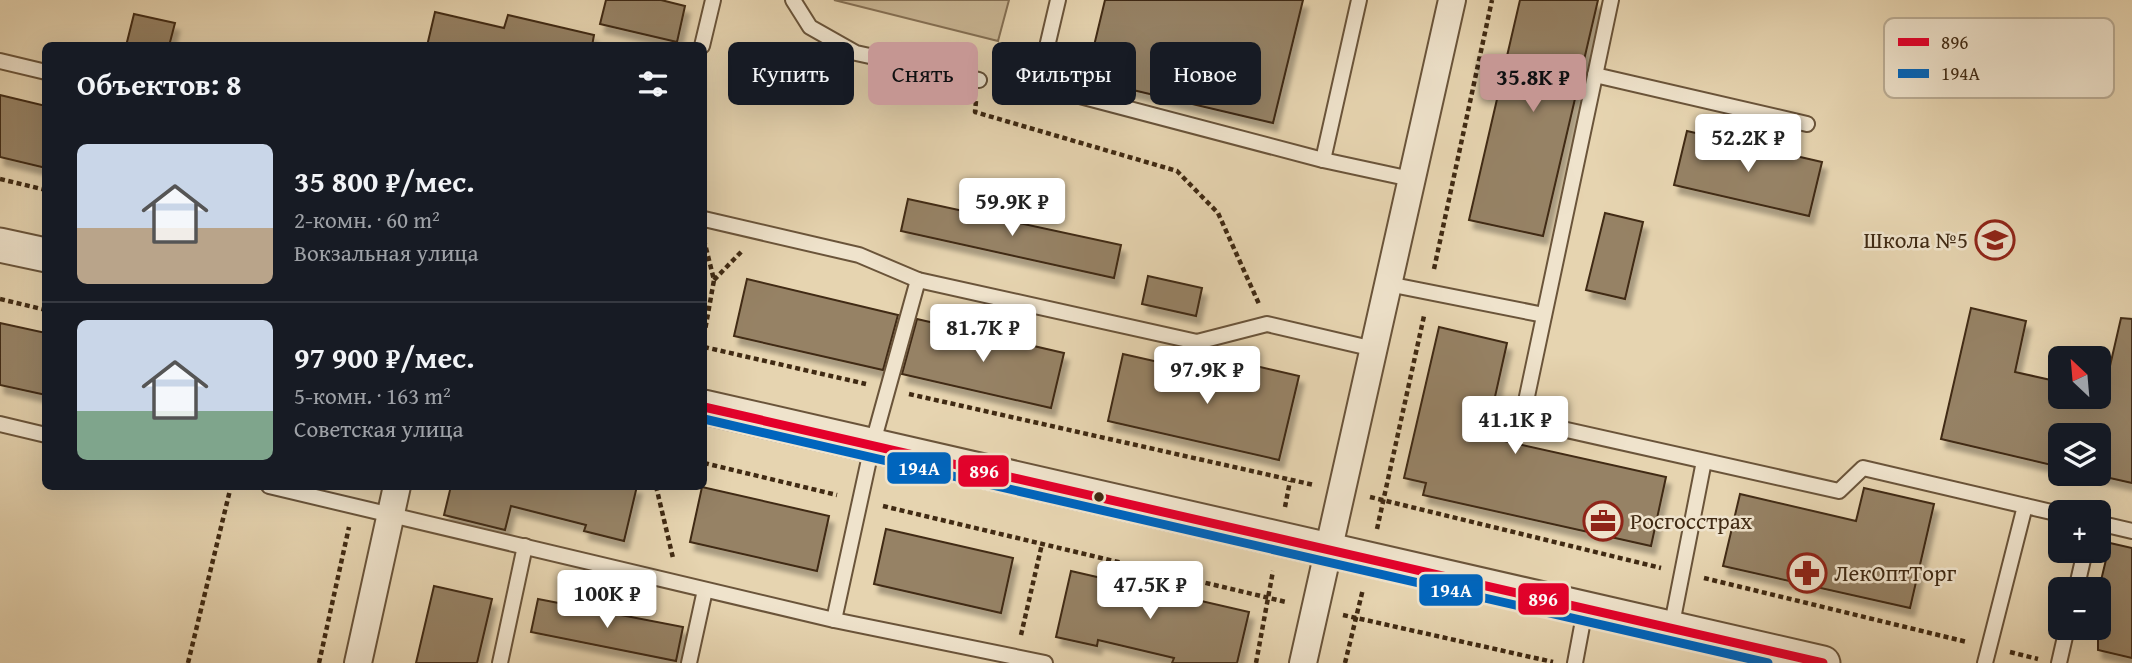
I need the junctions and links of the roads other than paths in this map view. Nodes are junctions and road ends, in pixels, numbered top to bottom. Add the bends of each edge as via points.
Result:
1 (713, 0) edge
2 (793, 0) edge
3 (1058, 0) edge
4 (1359, 0) edge
5 (1451, 0) edge
6 (1611, 0) edge
7 (703, 42) edge
8 (0, 61) edge
9 (42, 71) edge
10 (1595, 75) junction
11 (979, 80) road end
12 (1807, 124) dead end
13 (1323, 160) junction
14 (1411, 179) junction
15 (707, 220) edge
16 (0, 245) edge
17 (42, 255) edge
18 (918, 280) junction
19 (1388, 284) junction
20 (1544, 315) junction
21 (1374, 349) junction
22 (707, 408) edge
23 (0, 424) edge
24 (42, 434) edge
25 (872, 446) junction
26 (1704, 461) junction
27 (286, 490) edge
28 (396, 490) edge
29 (2025, 506) junction
30 (2048, 511) edge
31 (391, 515) junction
32 (2111, 526) edge
33 (2132, 531) edge
34 (525, 546) junction
35 (1328, 552) junction
36 (705, 590) junction
37 (1585, 610) junction
38 (834, 620) junction
39 (1671, 629) junction
40 (2064, 640) edge
41 (358, 663) edge
42 (500, 663) edge
43 (689, 663) edge
44 (1045, 663) edge
45 (1303, 663) edge
46 (1575, 663) edge
47 (1823, 663) edge
48 (1985, 663) edge
49 (2059, 663) edge

1 - 7 lane
2 - 11 lane via 810,27 856,53
3 - 13 lane via 1038,85
4 - 13 lane
5 - 14 street
6 - 10 lane
8 - 9 lane
10 - 12 lane
10 - 20 lane
13 - 14 lane
14 - 19 street
15 - 18 lane via 859,255
16 - 17 street
18 - 21 lane via 1197,342 1268,324
18 - 25 lane
19 - 20 lane
19 - 21 street
20 - 26 lane via 1522,420
21 - 35 street
22 - 25 street
23 - 24 lane
25 - 35 street
25 - 38 lane
26 - 29 lane via 1839,491 1863,468
26 - 39 lane
27 - 31 lane
28 - 31 street
29 - 30 lane
29 - 48 lane
31 - 34 lane
31 - 41 street
32 - 33 lane
34 - 36 lane
34 - 42 lane
35 - 37 street
35 - 45 street
36 - 38 lane
36 - 43 lane
37 - 39 street
37 - 46 lane
38 - 44 lane
39 - 47 street
40 - 49 lane

